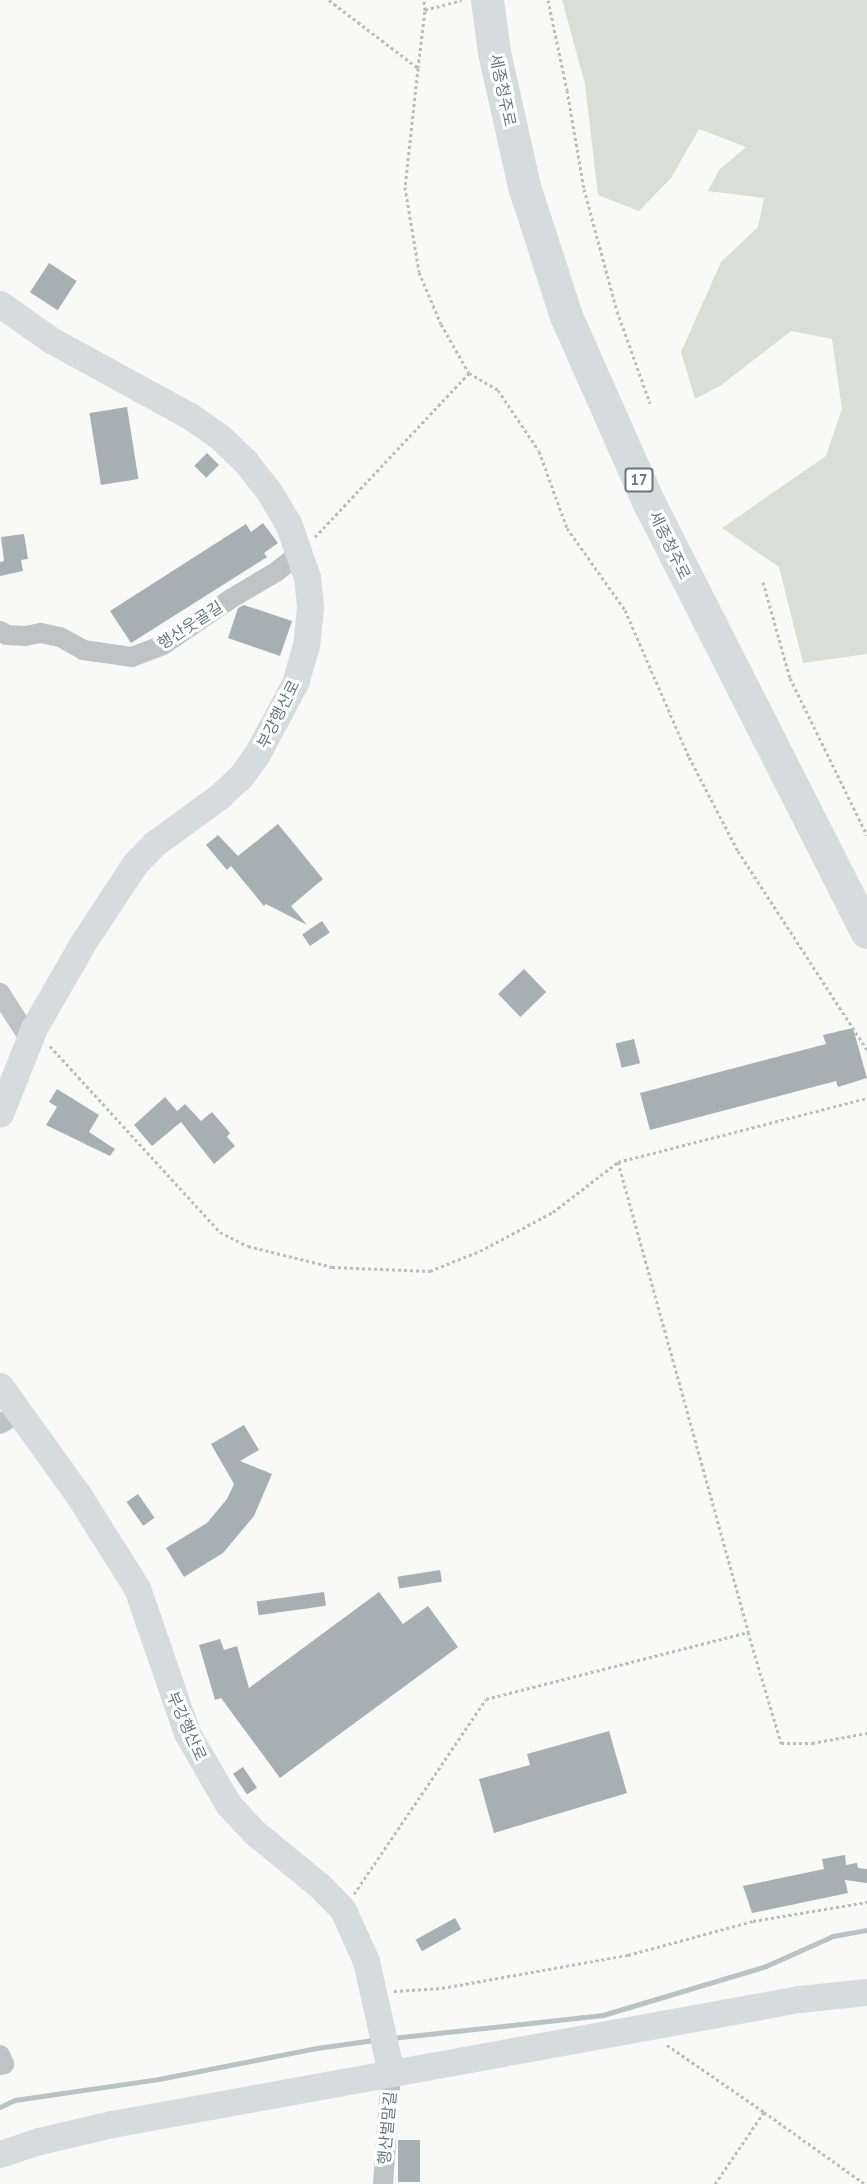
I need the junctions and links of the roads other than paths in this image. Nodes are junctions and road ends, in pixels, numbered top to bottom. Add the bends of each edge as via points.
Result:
1 (487, 0) edge
2 (504, 0) edge
3 (0, 304) edge
4 (300, 553) junction
5 (0, 631) edge
6 (867, 895) edge
7 (867, 932) edge
8 (0, 993) edge
9 (32, 1034) junction
10 (0, 1114) edge
11 (0, 1386) edge
12 (9, 1419) edge
13 (867, 1992) edge
14 (0, 2055) edge
15 (389, 2060) junction
16 (0, 2066) edge
17 (0, 2154) edge
18 (383, 2184) edge

1 - 7 highway, 세종청주로 / 17 via 494,52 524,186 566,316 649,502
2 - 6 highway, 세종청주로 / 17 via 539,154 592,327 668,503
3 - 4 street, 부강행산로 via 51,340 219,436 268,490
4 - 5 street, 행산웃골길 via 163,645 132,657 83,650 60,637 41,633 25,636
4 - 9 street, 부강행산로 via 307,577 309,618 296,681 279,717 240,777 154,844 134,865 84,941
8 - 9 street
9 - 10 street, 부강행산로
11 - 12 street, 부강행산로
12 - 15 street, 부강행산로 via 79,1496 137,1588 187,1733 228,1804 343,1910 366,1961
13 - 15 street via 799,1999 643,2028
14 - 16 street via 4,2064
15 - 17 street via 39,2141
15 - 18 street, 행산벌말길

